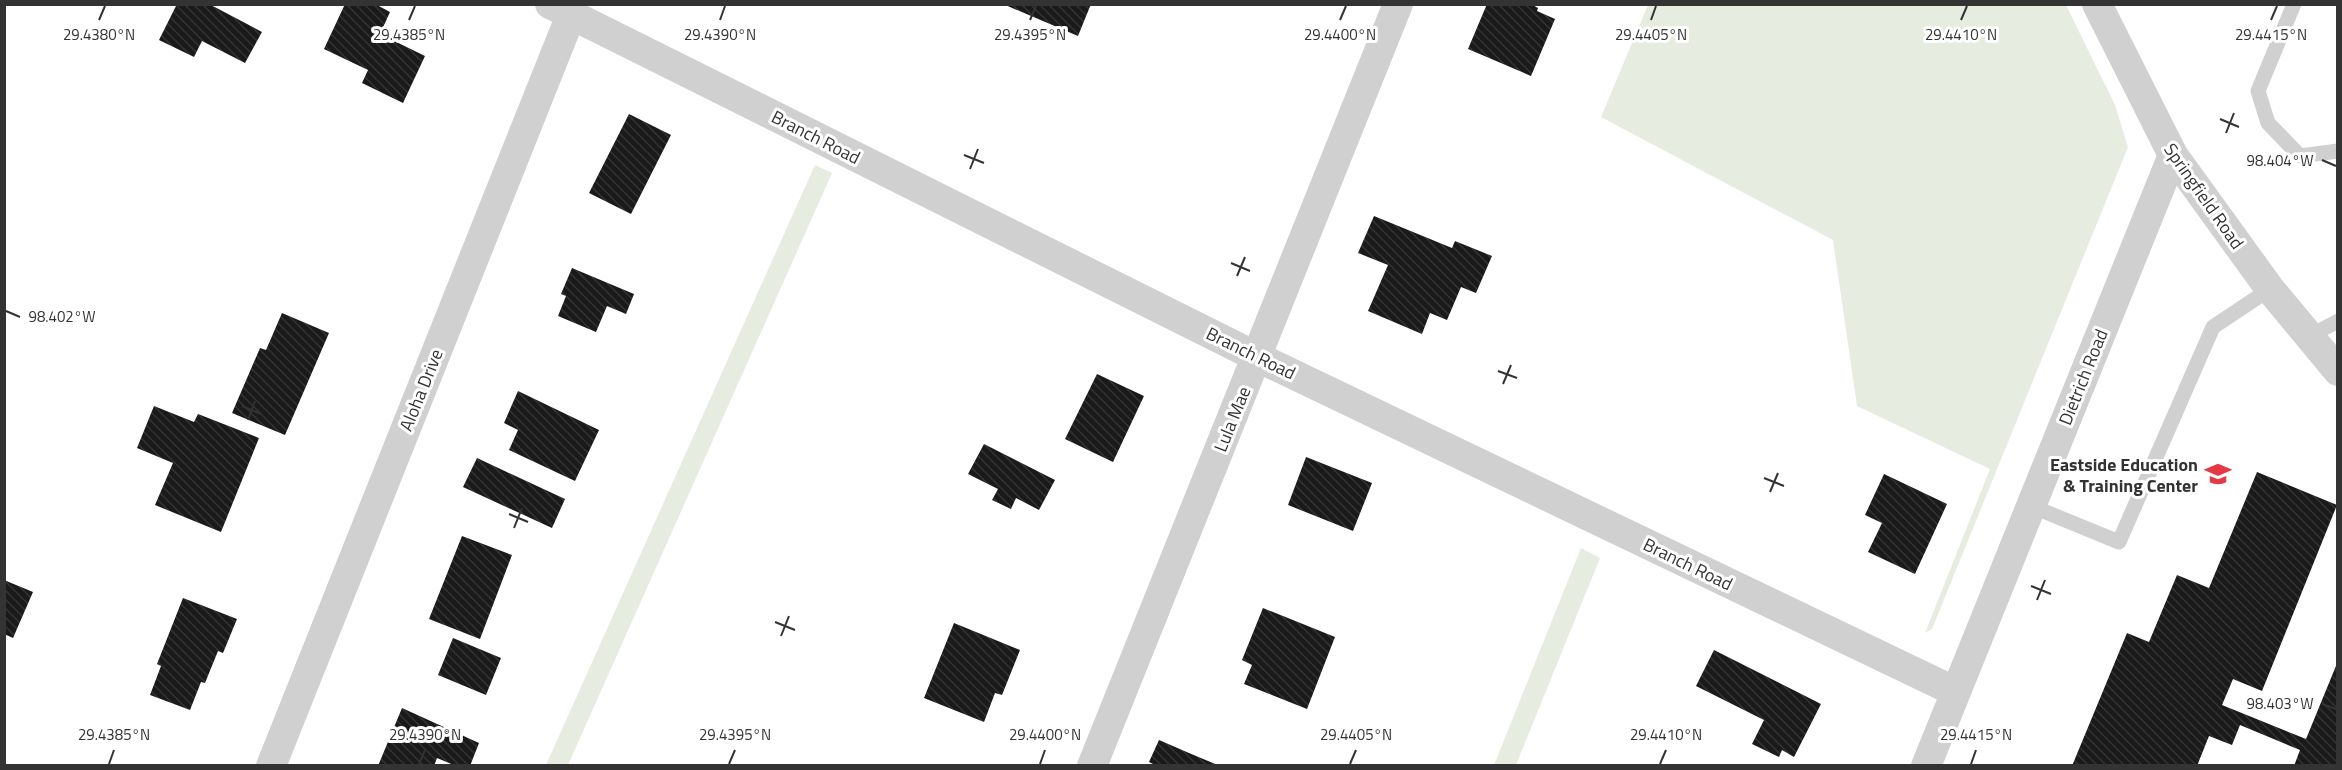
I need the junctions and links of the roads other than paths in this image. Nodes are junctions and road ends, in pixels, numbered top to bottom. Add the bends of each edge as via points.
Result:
1 (1398, 4) edge
2 (2097, 4) edge
3 (2294, 4) edge
4 (561, 10) edge
5 (2337, 151) edge
6 (2173, 155) junction
7 (2270, 289) junction
8 (2337, 321) edge
9 (2308, 337) junction
10 (1257, 357) junction
11 (2337, 371) edge
12 (2031, 506) junction
13 (1956, 692) junction
14 (271, 765) edge
15 (1092, 765) edge
16 (1926, 765) edge

1 - 10 street, Lula Mae
2 - 6 street, Springfield Road
3 - 5 lane via 2258,92 2268,123 2300,156
4 - 10 street, Branch Road
4 - 14 street, Aloha Drive
6 - 7 street, Springfield Road
6 - 12 street, Dietrich Road
7 - 9 street, Springfield Road
7 - 12 lane via 2213,327 2120,542
8 - 9 lane
9 - 11 street, Springfield Road
10 - 13 street, Branch Road
10 - 15 street, Lula Mae
12 - 13 street, Dietrich Road
13 - 16 street, Dietrich Road

